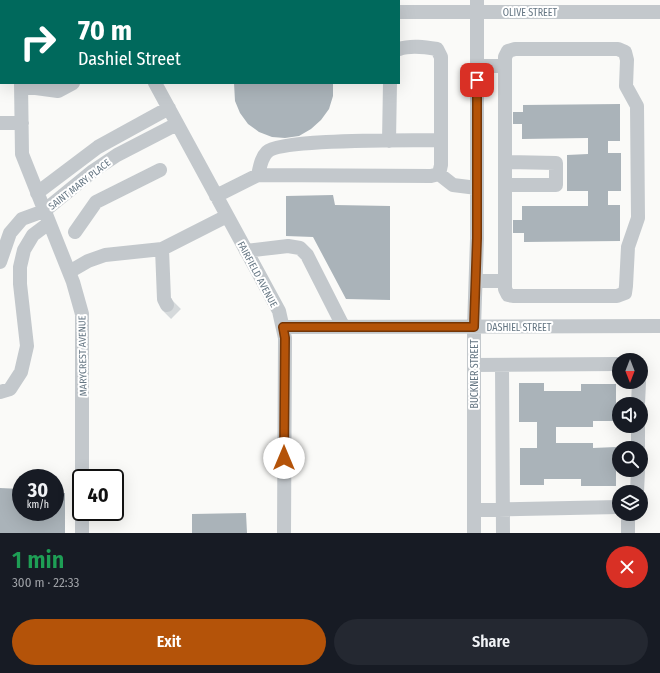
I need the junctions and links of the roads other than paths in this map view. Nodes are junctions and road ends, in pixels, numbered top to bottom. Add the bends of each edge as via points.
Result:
1 (477, 6) edge
2 (400, 12) edge
3 (660, 12) edge
4 (400, 49) edge
5 (477, 66) junction
6 (505, 66) junction
7 (71, 84) edge
8 (156, 84) edge
9 (390, 84) edge
10 (21, 85) edge
11 (169, 108) junction
12 (0, 123) edge
13 (22, 123) junction
14 (177, 124) junction
15 (441, 140) junction
16 (389, 141) junction
17 (505, 162) junction
18 (160, 170) dead end
19 (439, 174) junction
20 (258, 175) junction
21 (505, 185) junction
22 (477, 188) junction
23 (38, 193) junction
24 (216, 196) junction
25 (227, 216) junction
26 (47, 217) junction
27 (75, 232) dead end
28 (162, 249) junction
29 (246, 251) junction
30 (0, 262) edge
31 (69, 272) junction
32 (476, 281) junction
33 (505, 281) junction
34 (166, 305) tunnel mouth
35 (343, 326) junction
36 (660, 326) edge
37 (283, 327) junction
38 (474, 327) junction
39 (612, 364) edge
40 (474, 365) junction
41 (502, 365) junction
42 (0, 392) edge
43 (82, 469) edge
44 (612, 507) edge
45 (474, 510) junction
46 (502, 510) junction
47 (82, 521) edge
48 (628, 521) edge
49 (82, 533) edge
50 (284, 533) edge
51 (474, 533) edge
52 (503, 533) edge
53 (628, 533) edge

1 - 2 street, OLIVE STREET
1 - 3 street, OLIVE STREET
1 - 5 street, BUCKNER STREET
4 - 15 street via 428,47 437,49 441,57
5 - 6 street
5 - 22 street, BUCKNER STREET
6 - 17 street
6 - 33 street via 508,51 515,49 618,49 625,52 626,86 637,106 638,218 628,247 625,293 617,296 513,296 508,295 505,290
7 - 10 street via 58,91
8 - 11 street, FAIRFIELD AVENUE
9 - 16 street
10 - 13 street, MARYCREST AVENUE
11 - 14 street, FAIRFIELD AVENUE
11 - 23 street, SAINT MARY PLACE via 98,147
12 - 13 street
13 - 23 street, MARYCREST AVENUE via 22,154
14 - 24 street, FAIRFIELD AVENUE
14 - 26 street, SAINT MARY PLACE via 117,155 93,171
15 - 16 street
15 - 19 street
16 - 20 street via 280,147 268,151 261,161
17 - 21 street
17 - 21 street via 556,163 556,185
18 - 27 street via 96,202
19 - 20 street
19 - 22 street via 453,185
20 - 24 street
21 - 33 street
22 - 32 street, BUCKNER STREET
23 - 26 street, MARYCREST AVENUE
24 - 25 street, FAIRFIELD AVENUE
25 - 28 street
25 - 29 street, FAIRFIELD AVENUE
26 - 30 street, SAINT MARY PLACE via 22,219 10,233
26 - 31 street, MARYCREST AVENUE
26 - 42 street via 24,250 20,267 27,346 21,372 10,389
28 - 31 street via 105,255
28 - 34 street
29 - 35 street via 288,246 300,248 307,255
29 - 37 street, FAIRFIELD AVENUE via 279,311
31 - 43 street, MARYCREST AVENUE via 77,294 82,327
32 - 33 street
32 - 38 street, BUCKNER STREET
35 - 37 street, DASHIEL STREET
35 - 38 street, DASHIEL STREET
36 - 38 street, DASHIEL STREET
37 - 50 street, FAIRFIELD AVENUE
38 - 40 street, BUCKNER STREET
39 - 41 street
40 - 41 street
40 - 45 street, BUCKNER STREET
41 - 46 street
44 - 46 street
45 - 46 street
45 - 51 street, BUCKNER STREET
46 - 52 street
47 - 49 street
48 - 53 street

